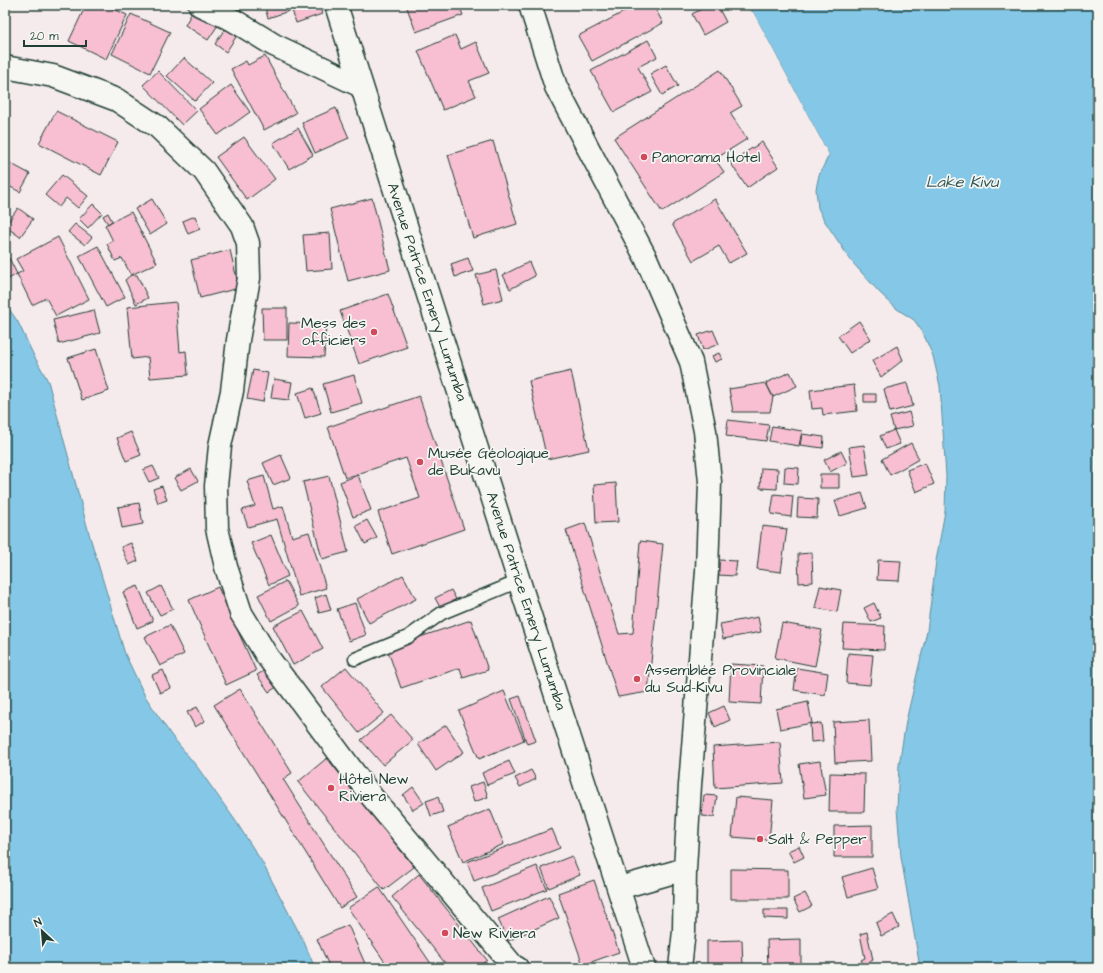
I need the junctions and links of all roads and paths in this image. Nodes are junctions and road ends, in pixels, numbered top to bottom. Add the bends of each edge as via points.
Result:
1 (200, 5) edge
2 (336, 5) edge
3 (530, 5) edge
4 (5, 67) edge
5 (361, 86) junction
6 (519, 581) junction
7 (355, 659) dead end
8 (685, 869) junction
9 (619, 888) junction
10 (517, 968) edge
11 (644, 968) edge
12 (680, 968) edge

1 - 5 street via 233,20 274,45
2 - 5 street, Avenue Patrice Emery Lumumba
3 - 8 street via 556,87 646,258 691,362 705,431 710,482 708,571
4 - 10 street via 53,76 117,100 158,127 204,171 242,226 248,244 249,278 232,391 220,446 216,486 217,528 241,613 267,656 372,797
5 - 6 street, Avenue Patrice Emery Lumumba
6 - 7 lane via 442,613 408,637
6 - 9 street, Avenue Patrice Emery Lumumba
8 - 9 street
8 - 12 street via 684,931
9 - 11 street, Avenue Patrice Emery Lumumba

